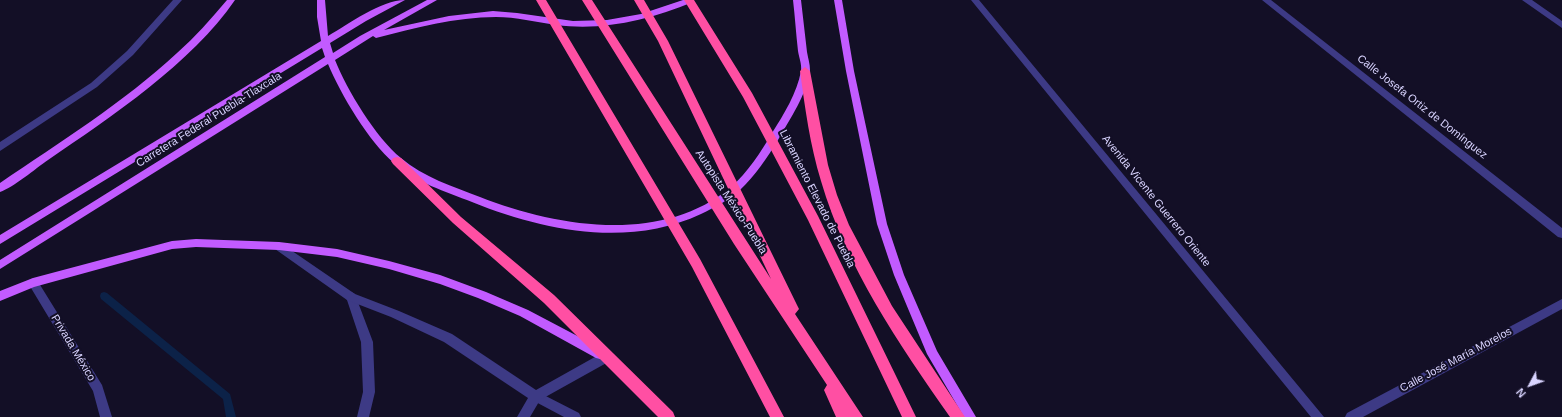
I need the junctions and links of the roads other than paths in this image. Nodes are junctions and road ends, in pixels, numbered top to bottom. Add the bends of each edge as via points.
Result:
1 (178, 0) edge
2 (231, 0) edge
3 (321, 0) edge
4 (401, 0) edge
5 (433, 0) edge
6 (541, 0) edge
7 (587, 0) edge
8 (639, 0) edge
9 (690, 0) edge
10 (797, 0) edge
11 (838, 0) edge
12 (975, 0) edge
13 (1266, 0) edge
14 (1526, 0) edge
15 (1562, 25) edge
16 (363, 38) junction
17 (805, 70) junction
18 (0, 147) edge
19 (397, 161) junction
20 (0, 188) edge
21 (1562, 234) edge
22 (0, 240) edge
23 (279, 246) junction
24 (0, 265) edge
25 (33, 283) junction
26 (0, 296) edge
27 (351, 297) junction
28 (1562, 304) edge
29 (606, 357) junction
30 (536, 396) junction
31 (106, 417) edge
32 (363, 417) edge
33 (523, 417) edge
34 (575, 417) edge
35 (668, 417) edge
36 (777, 417) edge
37 (843, 417) edge
38 (856, 417) edge
39 (909, 417) edge
40 (958, 417) edge
41 (970, 417) edge
42 (1318, 417) edge
43 (1351, 417) edge

1 - 18 street via 130,53 94,85
2 - 20 main road via 187,50 149,83 100,120
3 - 19 main road via 322,36 331,65 346,94
4 - 22 main road, Carretera Federal Puebla-Tlaxcala via 363,19
5 - 16 main road, Carretera Federal Puebla-Tlaxcala
6 - 36 highway via 696,263
7 - 38 highway, Autopista México-Puebla via 738,240
8 - 37 highway via 699,114
9 - 16 main road via 659,12 613,22 557,22 523,15 493,14 438,22
9 - 39 highway, Libramiento Elevado de Puebla via 748,96 814,219
10 - 17 main road
11 - 41 main road via 850,71 881,216 896,268 934,354
12 - 42 street, Avenida Vicente Guerrero Oriente
13 - 21 street, Calle Josefa Ortiz de Domínguez
14 - 15 street
16 - 24 main road, Carretera Federal Puebla-Tlaxcala
17 - 19 main road via 782,124 757,166 746,179 721,199 698,212 651,227 627,230 598,229 512,213 448,188
17 - 40 highway via 820,155 831,195 844,227 880,296
19 - 29 highway via 457,220 549,299
23 - 25 main road via 196,243 172,245
23 - 27 street
23 - 29 main road via 337,253 389,264 440,280 524,313
25 - 26 main road
25 - 31 street, Privada México via 98,389
27 - 30 street via 448,338
27 - 32 street via 367,342 369,392
28 - 43 street, Calle José María Morelos
29 - 30 street
29 - 35 highway
30 - 33 street
30 - 34 street

